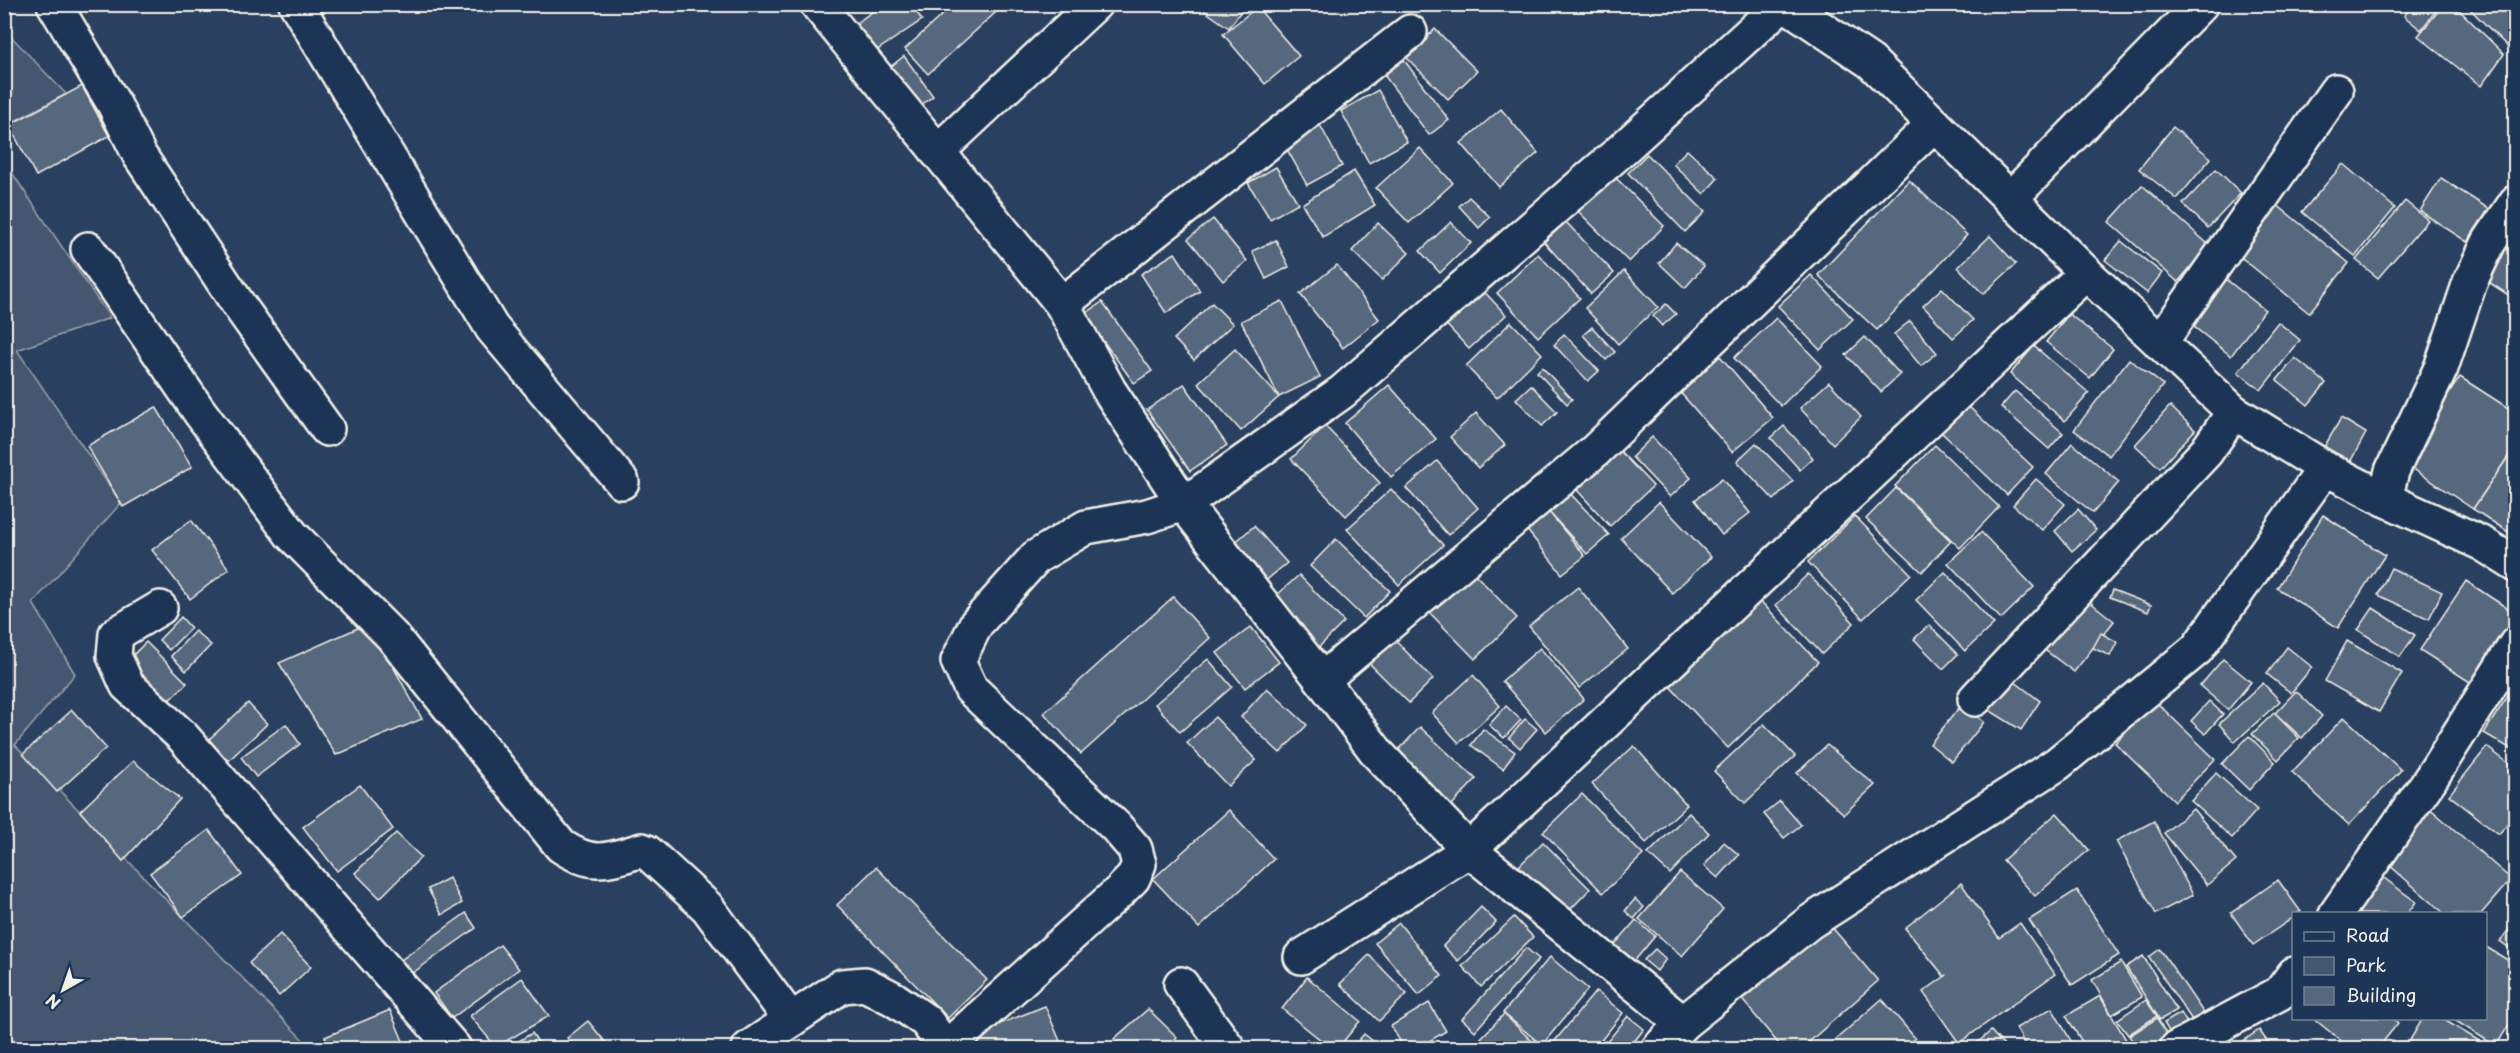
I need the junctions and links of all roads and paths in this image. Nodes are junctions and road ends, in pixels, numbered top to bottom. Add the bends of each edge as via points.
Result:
1 (54, 4) edge
2 (296, 4) edge
3 (817, 4) edge
4 (1095, 4) edge
5 (1783, 4) edge
6 (2201, 4) edge
7 (1410, 32) dead end
8 (2336, 91) dead end
9 (1934, 124) junction
10 (937, 152) junction
11 (2010, 199) junction
12 (2516, 202) edge
13 (88, 249) dead end
14 (2086, 273) junction
15 (1062, 304) junction
16 (2160, 343) junction
17 (2234, 412) junction
18 (327, 429) dead end
19 (2325, 468) junction
20 (622, 482) dead end
21 (2385, 499) junction
22 (1184, 504) junction
23 (2516, 565) edge
24 (160, 608) dead end
25 (2516, 644) edge
26 (1322, 680) junction
27 (1975, 699) dead end
28 (1469, 850) junction
29 (2337, 912) edge
30 (1301, 957) dead end
31 (2292, 977) edge
32 (1181, 984) dead end
33 (791, 1020) junction
34 (1683, 1023) junction
35 (454, 1048) edge
36 (749, 1048) edge
37 (946, 1048) edge
38 (1228, 1048) edge
39 (1659, 1048) edge
40 (2177, 1048) edge

1 - 18 street via 140,156
2 - 20 street via 492,328
3 - 10 street
4 - 10 street
5 - 9 street via 1871,62
5 - 22 street via 1616,155 1342,392
6 - 11 street
7 - 15 street
8 - 16 street
9 - 11 street
9 - 26 street via 1596,450
10 - 15 street
11 - 14 street
12 - 21 street via 2489,242 2470,282 2441,368 2392,471
13 - 33 street via 199,411 291,534 393,637 561,846 588,860 608,861 642,850 647,852 707,907
14 - 16 street
14 - 28 street
15 - 22 street via 1109,390
16 - 17 street
17 - 19 street
17 - 27 street via 2206,452
19 - 21 street
19 - 34 street via 2197,649 2057,764 1810,922
21 - 23 street via 2483,544
22 - 26 street
22 - 37 street via 1148,516 1086,527 1036,557 976,624 958,661 971,689 1116,827 1134,849 1139,864 1133,878 1120,891
24 - 35 street via 116,634 114,656 127,685 183,737
25 - 29 street via 2431,778
26 - 28 street via 1378,754
28 - 30 street
28 - 34 street
31 - 40 street via 2280,993
32 - 38 street
33 - 36 street
33 - 37 street via 842,986 865,984 926,1021
34 - 39 street

